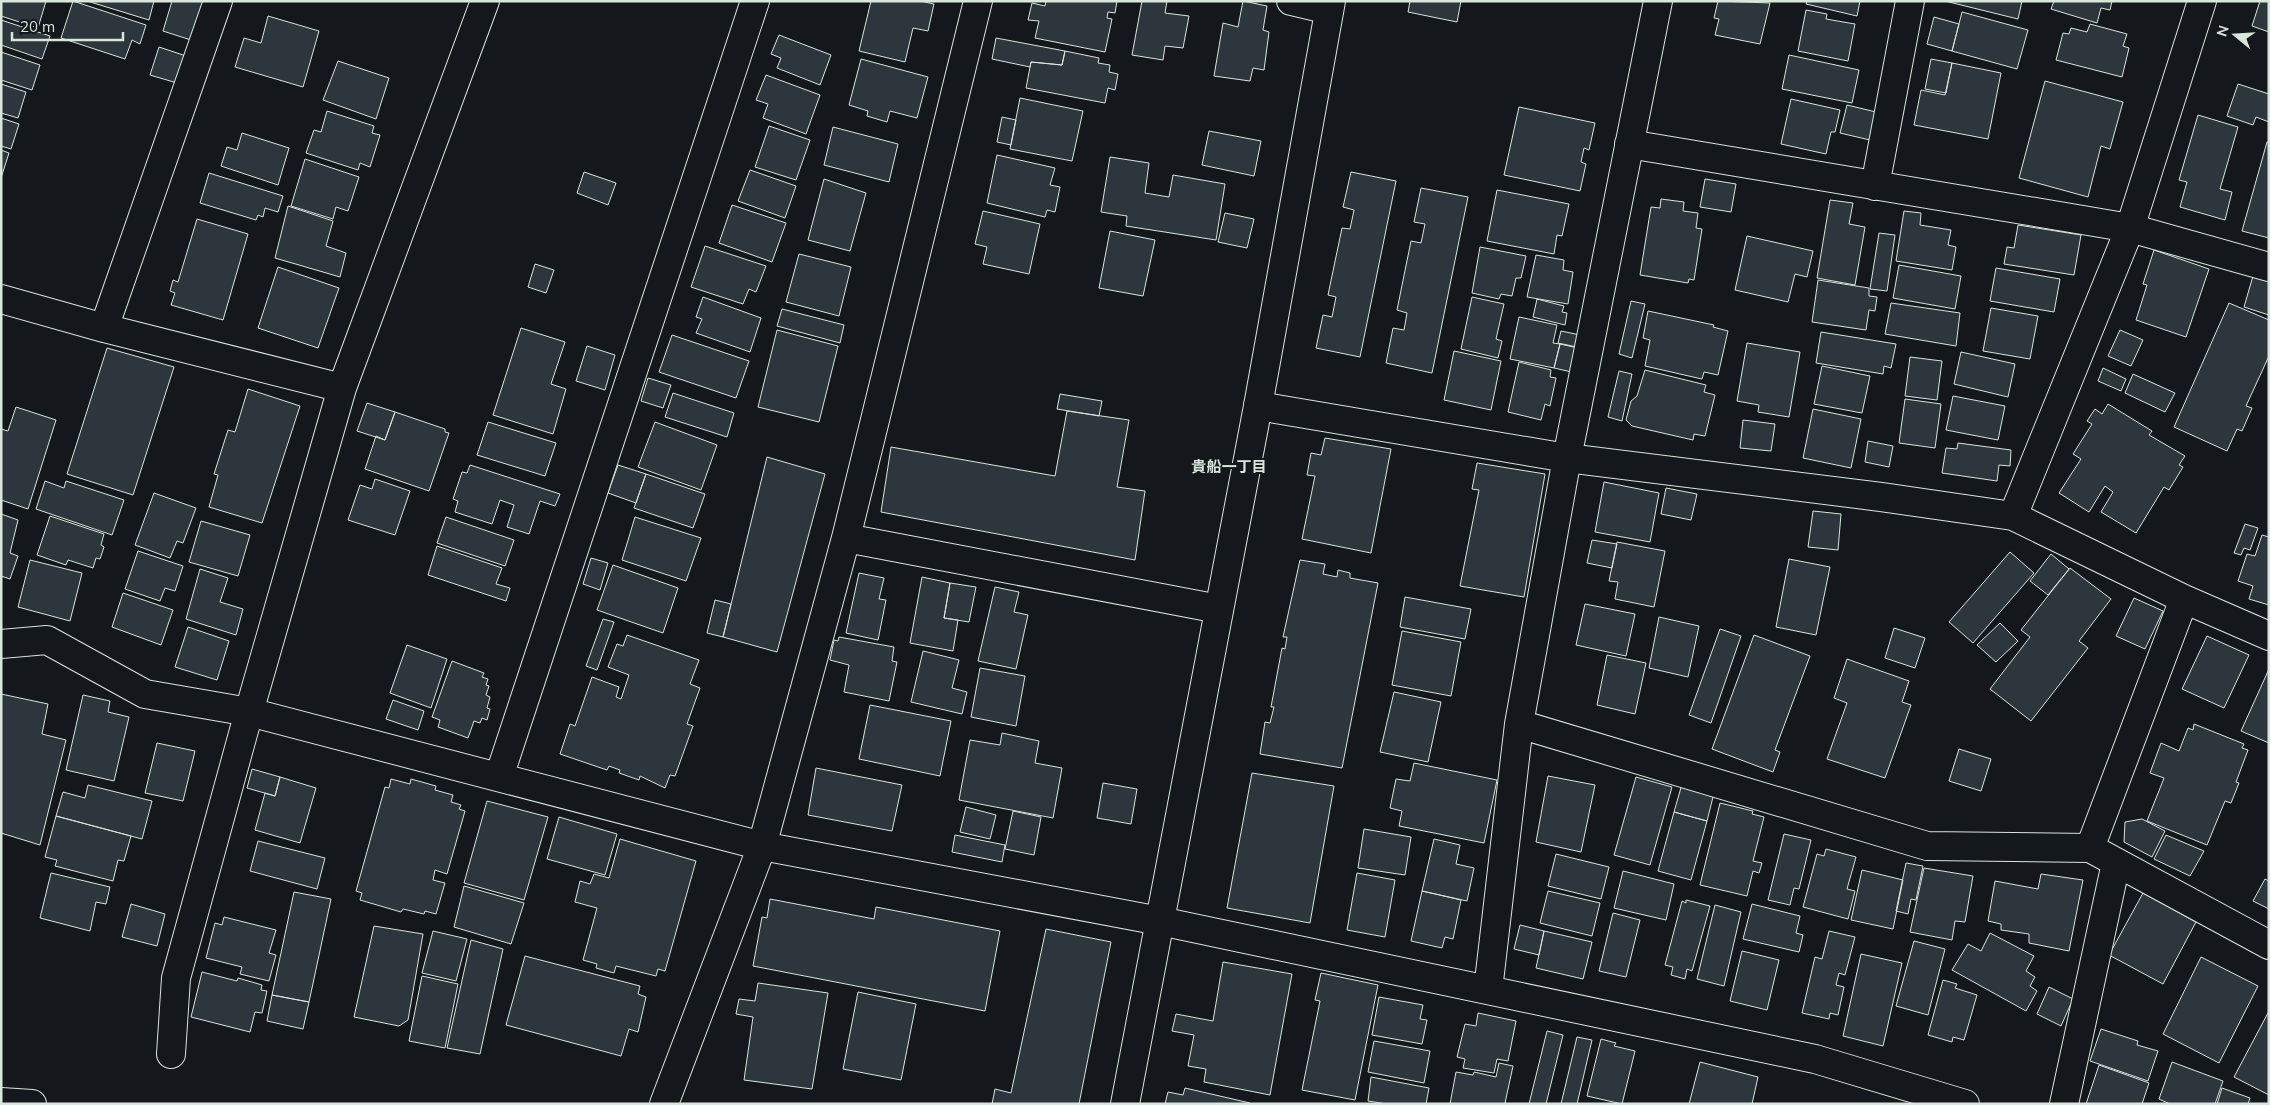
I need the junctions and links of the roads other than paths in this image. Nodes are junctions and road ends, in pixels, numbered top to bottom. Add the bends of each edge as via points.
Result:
1 (218, 1) edge
2 (486, 1) edge
3 (755, 1) edge
4 (978, 1) edge
5 (1291, 1) edge
6 (1658, 1) edge
7 (1910, 1) edge
8 (2202, 1) edge
9 (1330, 6) edge
10 (1629, 144) junction
11 (1875, 186) junction
12 (2130, 228) junction
13 (2269, 267) edge
14 (1, 299) edge
15 (104, 328) junction
16 (342, 388) junction
17 (1258, 406) junction
18 (1567, 458) junction
19 (2014, 516) junction
20 (846, 538) junction
21 (2184, 599) junction
22 (1219, 609) junction
23 (2269, 636) edge
24 (1, 644) edge
25 (249, 712) junction
26 (1519, 724) junction
27 (499, 777) junction
28 (762, 846) junction
29 (2090, 848) junction
30 (2116, 862) junction
31 (1160, 921) junction
32 (2269, 945) edge
33 (1488, 990) junction
34 (171, 1054) dead end
35 (1, 1102) edge
36 (32, 1104) edge
37 (664, 1104) edge
38 (1125, 1104) edge
39 (1965, 1104) edge
40 (2064, 1104) edge

1 - 15 main road
2 - 16 main road
3 - 27 main road
4 - 20 main road
5 - 9 main road
6 - 10 main road
7 - 11 main road
8 - 12 main road
9 - 17 main road
10 - 11 main road
10 - 18 main road
11 - 12 main road
12 - 13 main road
12 - 19 main road
14 - 15 main road
15 - 16 main road
16 - 25 main road
17 - 18 main road
17 - 22 main road
18 - 19 main road
18 - 26 main road
19 - 21 main road
20 - 22 main road
20 - 28 main road
21 - 23 main road
21 - 29 main road
22 - 31 main road
24 - 25 main road via 47,640 145,694
25 - 27 main road
25 - 34 main road via 176,978
26 - 29 main road via 1927,846
26 - 33 main road
27 - 28 main road
28 - 31 main road
28 - 37 main road
29 - 30 main road
30 - 32 main road
30 - 40 main road
31 - 33 main road
31 - 38 main road
33 - 39 main road via 1815,1060
35 - 36 main road

